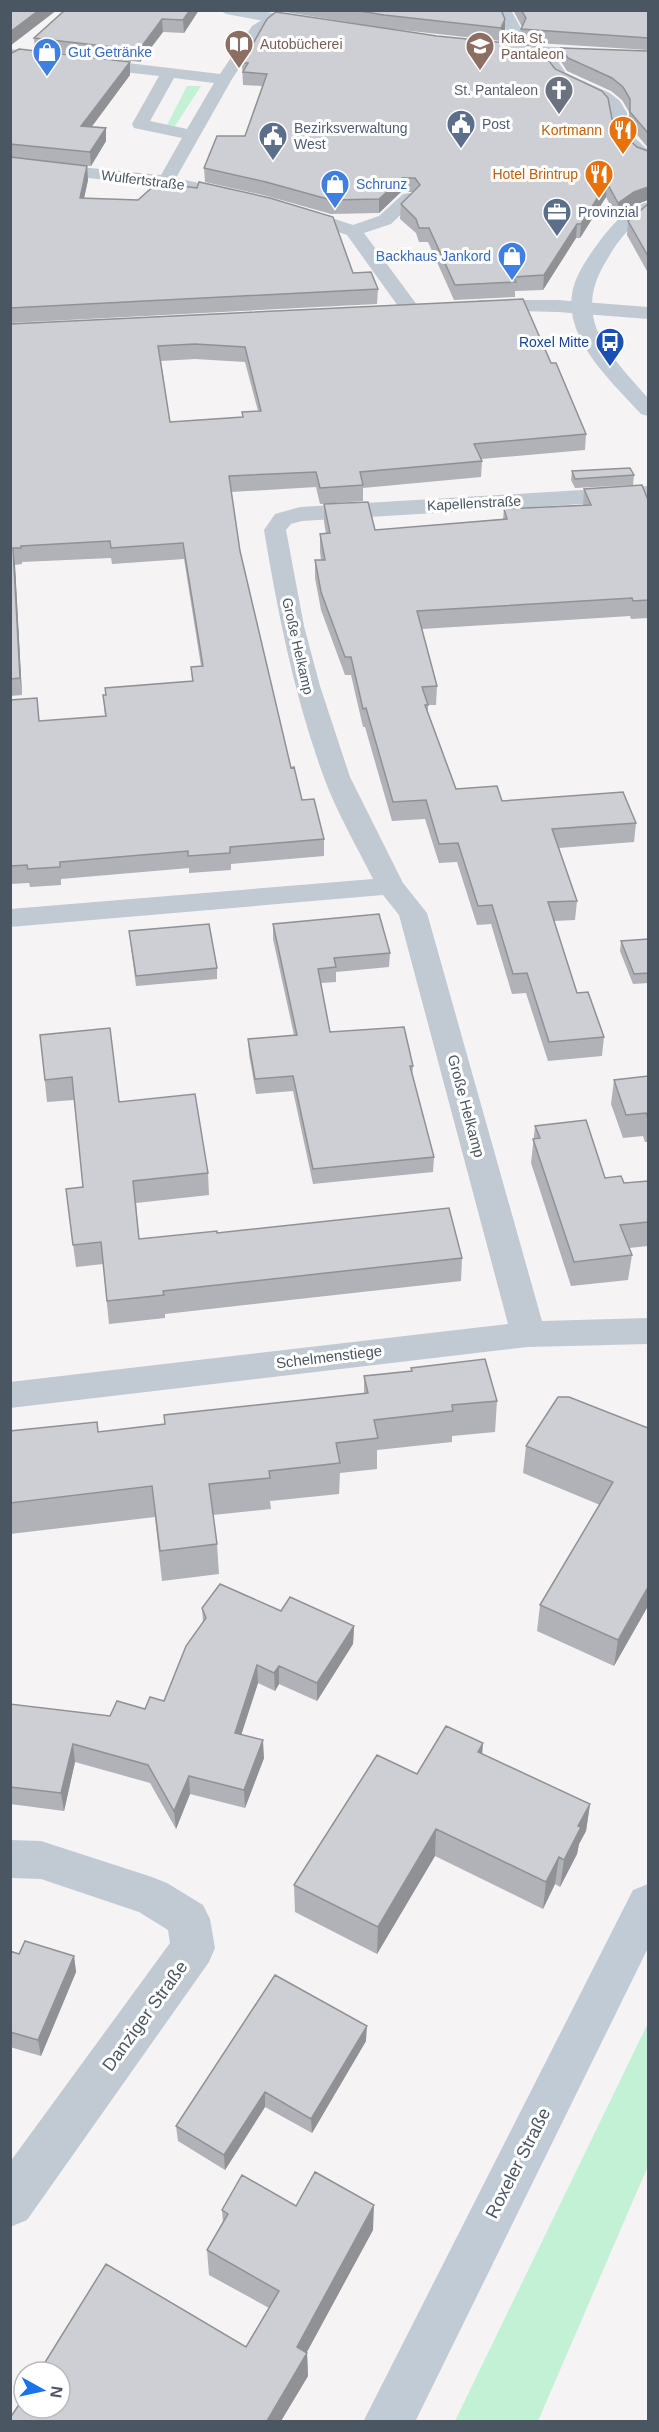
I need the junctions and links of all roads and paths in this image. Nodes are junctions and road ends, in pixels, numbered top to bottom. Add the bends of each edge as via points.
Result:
1 (226, 10) edge
2 (503, 10) edge
3 (272, 19) junction
4 (331, 28) edge
5 (33, 41) dead end
6 (485, 48) edge
7 (507, 50) junction
8 (544, 53) junction
9 (12, 56) edge
10 (648, 57) edge
11 (169, 72) junction
12 (224, 79) junction
13 (192, 135) junction
14 (648, 159) edge
15 (10, 165) edge
16 (166, 181) junction
17 (409, 198) edge
18 (253, 200) edge
19 (275, 205) edge
20 (648, 207) edge
21 (353, 231) junction
22 (466, 307) edge
23 (432, 308) edge
24 (582, 308) junction
25 (410, 309) junction
26 (389, 310) edge
27 (648, 313) edge
28 (648, 410) edge
29 (648, 493) edge
30 (300, 514) joint
31 (390, 886) junction
32 (10, 918) edge
33 (648, 1331) edge
34 (528, 1334) junction
35 (10, 1395) edge
36 (10, 1859) edge
37 (648, 1904) edge
38 (10, 2203) edge
39 (388, 2421) edge

1 - 3 main road
2 - 7 main road via 515,32
3 - 4 main road
3 - 12 street via 256,29
5 - 9 street
6 - 7 main road
7 - 8 main road
8 - 10 main road
8 - 14 street via 560,75 614,104 627,140
9 - 11 street
11 - 12 street
11 - 13 street via 140,124
12 - 13 street
13 - 16 street
15 - 16 street, Wulfertstraße
16 - 18 street, Wulfertstraße
17 - 21 street via 385,220
19 - 21 street
20 - 24 main road via 607,244 587,275
21 - 25 street
22 - 24 street
23 - 25 street
24 - 27 street
24 - 28 main road via 587,331 597,348
25 - 26 street
29 - 30 street, Kapellenstraße
30 - 31 street, Große Helkamp via 283,519 275,530 297,646 312,706 337,777
31 - 32 street
31 - 34 street, Große Helkamp via 413,913
33 - 34 street, Schelmenstiege
34 - 35 street, Schelmenstiege
36 - 38 street, Danziger Straße via 41,1860 152,1897 188,1919 193,1948
37 - 39 main road, Roxeler Straße

